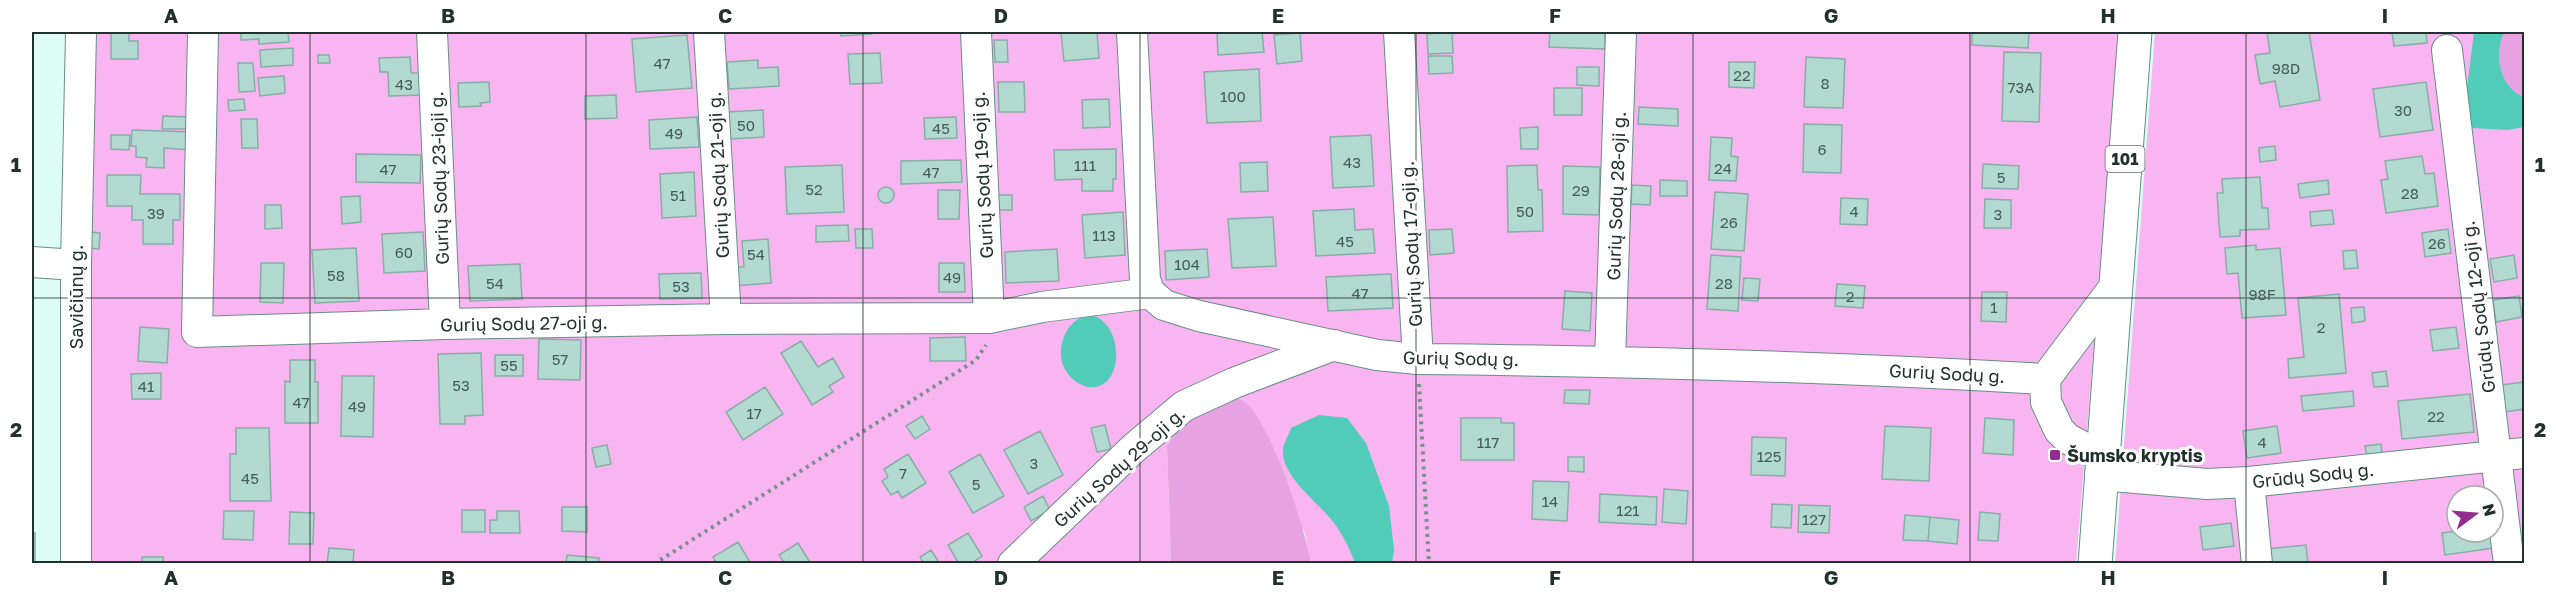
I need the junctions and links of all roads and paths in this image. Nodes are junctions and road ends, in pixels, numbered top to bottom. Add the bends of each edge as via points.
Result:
1 (81, 32) edge
2 (203, 32) edge
3 (432, 32) edge
4 (710, 32) edge
5 (976, 32) edge
6 (1132, 32) edge
7 (1400, 32) edge
8 (1621, 32) edge
9 (2135, 32) edge
10 (2447, 50) dead end
11 (32, 262) edge
12 (76, 265) junction
13 (2115, 286) junction
14 (1150, 293) junction
15 (989, 318) junction
16 (726, 319) junction
17 (445, 324) junction
18 (1334, 345) junction
19 (1418, 359) junction
20 (1610, 361) junction
21 (2045, 379) junction
22 (2510, 455) edge
23 (2101, 466) junction
24 (2249, 482) junction
25 (76, 564) edge
26 (654, 564) edge
27 (1013, 564) edge
28 (1428, 564) edge
29 (2095, 564) edge
30 (2257, 564) edge
31 (2509, 564) edge

1 - 12 street, Savičiūnų g.
2 - 17 street, Gurių Sodų 27-oji g. via 197,332
3 - 17 street, Gurių Sodų 23-ioji g.
4 - 16 street, Gurių Sodų 21-oji g.
5 - 15 street, Gurių Sodų 19-oji g.
6 - 14 street via 1145,280
7 - 19 street, Gurių Sodų 17-oji g.
8 - 20 street, Gurių Sodų 28-oji g.
9 - 13 main road, 101
10 - 22 street, Grūdų Sodų 12-oji g.
11 - 12 street
12 - 25 street, Savičiūnų g.
13 - 21 street
13 - 23 main road, 101
14 - 15 street, Gurių Sodų 27-oji g.
14 - 18 street, Gurių Sodų g. via 1164,305 1199,316
15 - 16 street, Gurių Sodų 27-oji g.
15 - 26 path via 985,349 976,360
16 - 17 street, Gurių Sodų 27-oji g.
18 - 19 street, Gurių Sodų g.
18 - 27 street, Gurių Sodų 29-oji g. via 1184,406 1134,448
19 - 20 street, Gurių Sodų g.
19 - 28 path
20 - 21 street, Gurių Sodų g.
21 - 23 street via 2046,402 2059,430
22 - 24 street, Grūdų Sodų g.
22 - 31 street, Grūdų Sodų 12-oji g.
23 - 24 street, Grūdų Sodų g. via 2207,484
23 - 29 main road, 101
24 - 30 street

